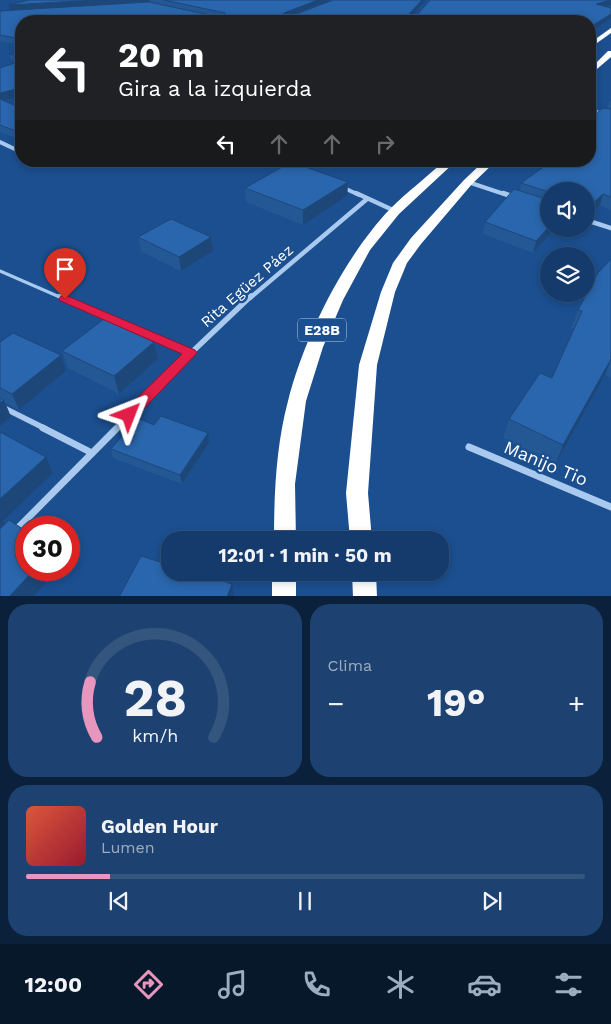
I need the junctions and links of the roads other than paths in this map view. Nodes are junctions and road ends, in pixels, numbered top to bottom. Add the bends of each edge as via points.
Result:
1 (611, 30) edge
2 (596, 41) edge
3 (611, 54) edge
4 (596, 68) edge
5 (596, 112) edge
6 (611, 116) edge
7 (0, 142) edge
8 (15, 149) edge
9 (444, 167) edge
10 (485, 167) edge
11 (468, 182) junction
12 (339, 186) edge
13 (367, 199) junction
14 (522, 199) edge
15 (395, 211) junction
16 (595, 223) edge
17 (611, 228) edge
18 (0, 271) edge
19 (191, 353) junction
20 (0, 406) edge
21 (469, 447) dead end
22 (92, 453) junction
23 (611, 507) edge
24 (285, 531) edge
25 (360, 531) edge
26 (13, 533) edge
27 (284, 581) edge
28 (364, 581) edge
29 (284, 596) edge
30 (365, 596) edge

1 - 2 highway
3 - 4 highway
5 - 6 street
7 - 8 street
9 - 15 highway, E28B
10 - 11 highway
11 - 14 street
11 - 25 highway via 416,240 400,263 388,292 368,365 357,493
12 - 13 street
13 - 15 street
13 - 19 street, Rita Egüez Páez via 255,293
15 - 24 highway, E28B via 364,249 335,300 315,347 297,401 285,484
16 - 17 street
18 - 19 lane
19 - 22 street, Rita Egüez Páez
20 - 22 street
21 - 23 street, Manijo Tio
22 - 26 street, Rita Egüez Páez
27 - 29 highway
28 - 30 highway

